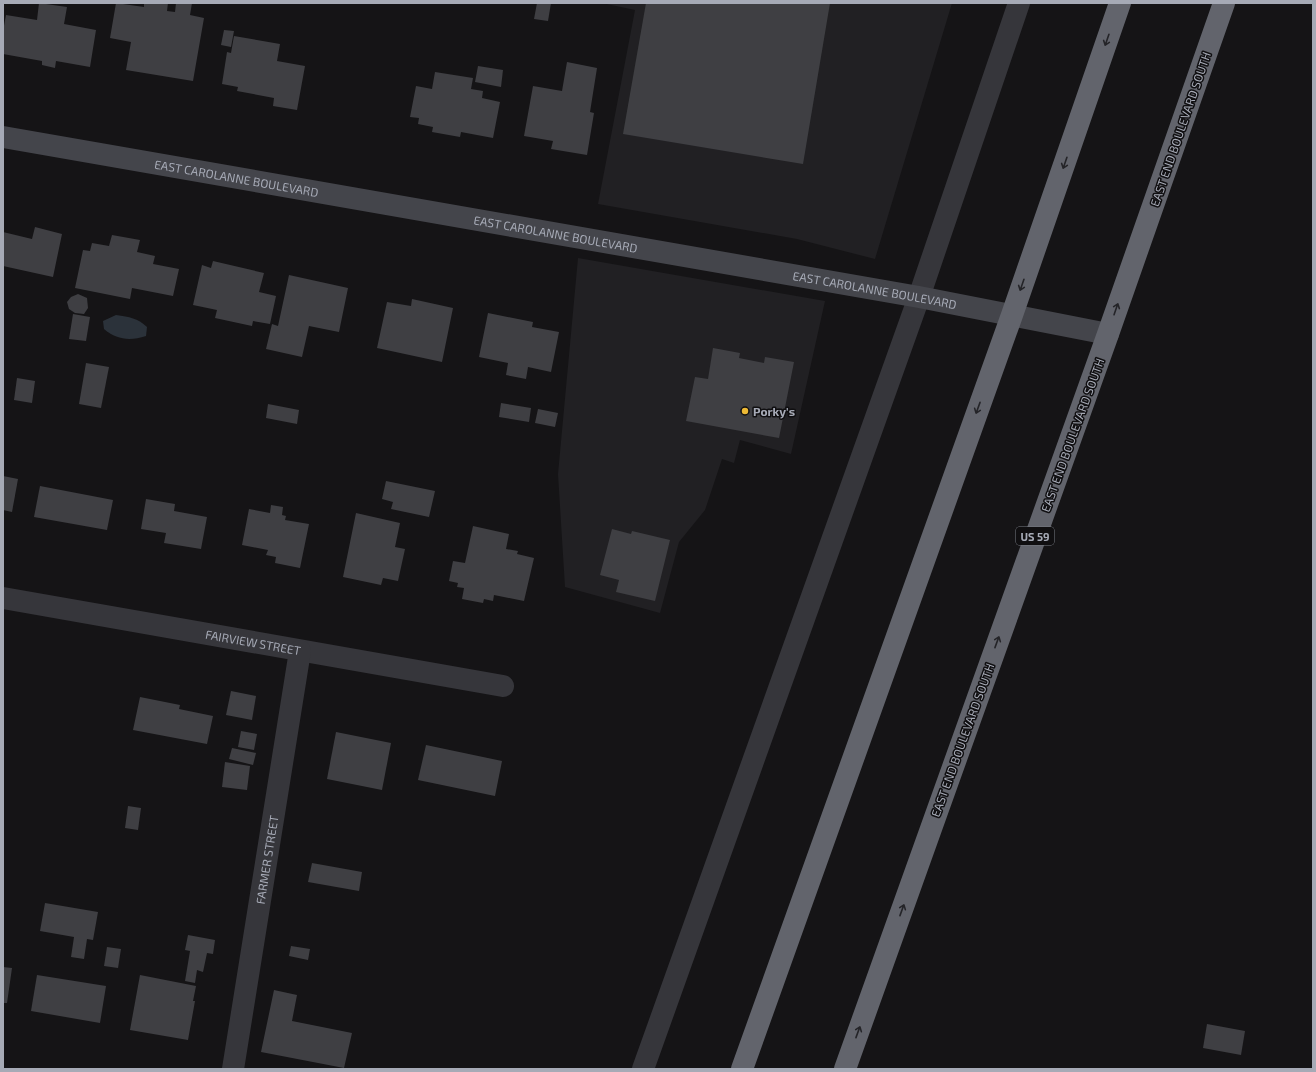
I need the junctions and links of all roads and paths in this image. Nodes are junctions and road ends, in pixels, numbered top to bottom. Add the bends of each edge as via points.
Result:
1 (1019, 3) edge
2 (1120, 3) edge
3 (1224, 3) edge
4 (3, 137) edge
5 (919, 297) junction
6 (1012, 315) junction
7 (1108, 334) junction
8 (3, 598) edge
9 (300, 650) junction
10 (503, 686) dead end
11 (233, 1069) edge
12 (643, 1069) edge
13 (742, 1069) edge
14 (845, 1069) edge

1 - 5 street
2 -> 6 highway
7 -> 3 highway, EAST END BOULEVARD SOUTH / US 59
4 - 5 street, EAST CAROLANNE BOULEVARD
5 - 6 street, EAST CAROLANNE BOULEVARD
5 - 12 street
6 - 7 street, EAST CAROLANNE BOULEVARD
6 -> 13 highway
14 -> 7 highway, EAST END BOULEVARD SOUTH / US 59
8 - 9 street, FAIRVIEW STREET
9 - 10 street, FAIRVIEW STREET
9 - 11 street, FARMER STREET

